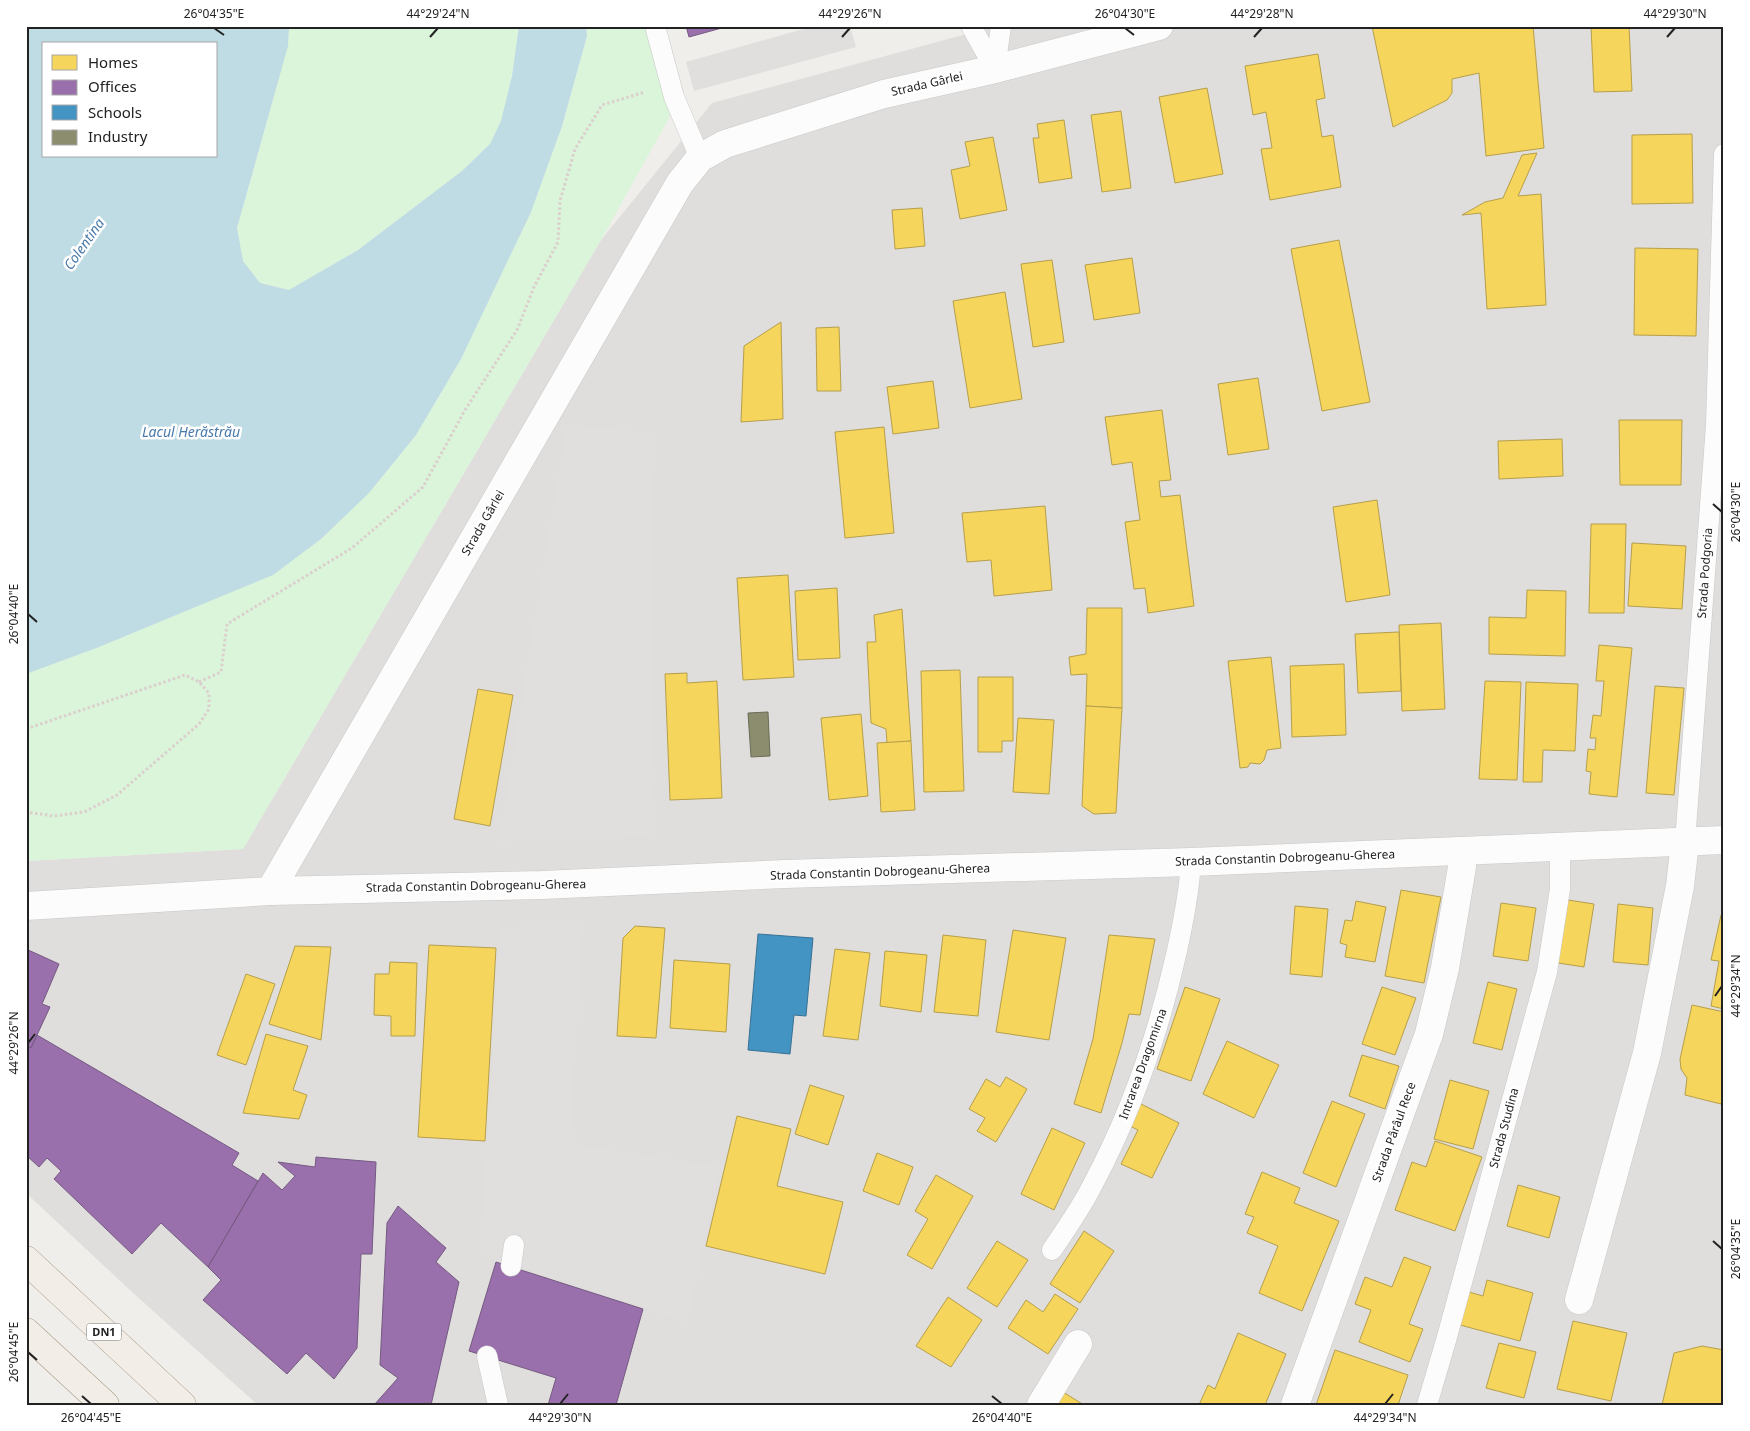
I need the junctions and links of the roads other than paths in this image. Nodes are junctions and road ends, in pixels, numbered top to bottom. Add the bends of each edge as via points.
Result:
1 (655, 26) edge
2 (971, 26) edge
3 (1001, 26) edge
4 (1159, 26) edge
5 (995, 69) junction
6 (1724, 154) edge
7 (700, 158) junction
8 (1724, 840) edge
9 (1686, 842) junction
10 (1560, 847) junction
11 (1462, 851) junction
12 (1191, 862) junction
13 (270, 890) junction
14 (30, 907) edge
15 (514, 1245) dead end
16 (1052, 1250) dead end
17 (26, 1260) edge
18 (511, 1266) dead end
19 (1580, 1300) dead end
20 (26, 1332) edge
21 (1078, 1344) dead end
22 (487, 1356) dead end
23 (105, 1405) edge
24 (182, 1405) edge
25 (498, 1405) edge
26 (1041, 1405) edge
27 (1295, 1405) edge
28 (1427, 1405) edge

1 - 7 lane via 670,85
2 - 5 lane
3 - 5 lane
4 - 5 street, Strada Gârlei
5 - 7 street, Strada Gârlei via 884,94 725,144
6 - 9 lane, Strada Podgoria via 1716,424
7 - 13 street, Strada Gârlei via 680,183
8 - 9 street, Strada Constantin Dobrogeanu-Gherea
9 - 10 street, Strada Constantin Dobrogeanu-Gherea
9 - 19 street via 1647,1053
10 - 11 street, Strada Constantin Dobrogeanu-Gherea
10 - 28 lane, Strada Studina via 1560,889 1547,972
11 - 12 street, Strada Constantin Dobrogeanu-Gherea
11 - 27 street, Strada Pârâul Rece via 1445,968 1429,1034
12 - 13 street, Strada Constantin Dobrogeanu-Gherea via 542,885
12 - 16 lane, Intrarea Dragomirna via 1186,906 1165,1002 1146,1064 1092,1187
13 - 14 street, Strada Constantin Dobrogeanu-Gherea
15 - 18 lane
17 - 24 main road, DN1
20 - 23 main road
21 - 26 street
22 - 25 lane

